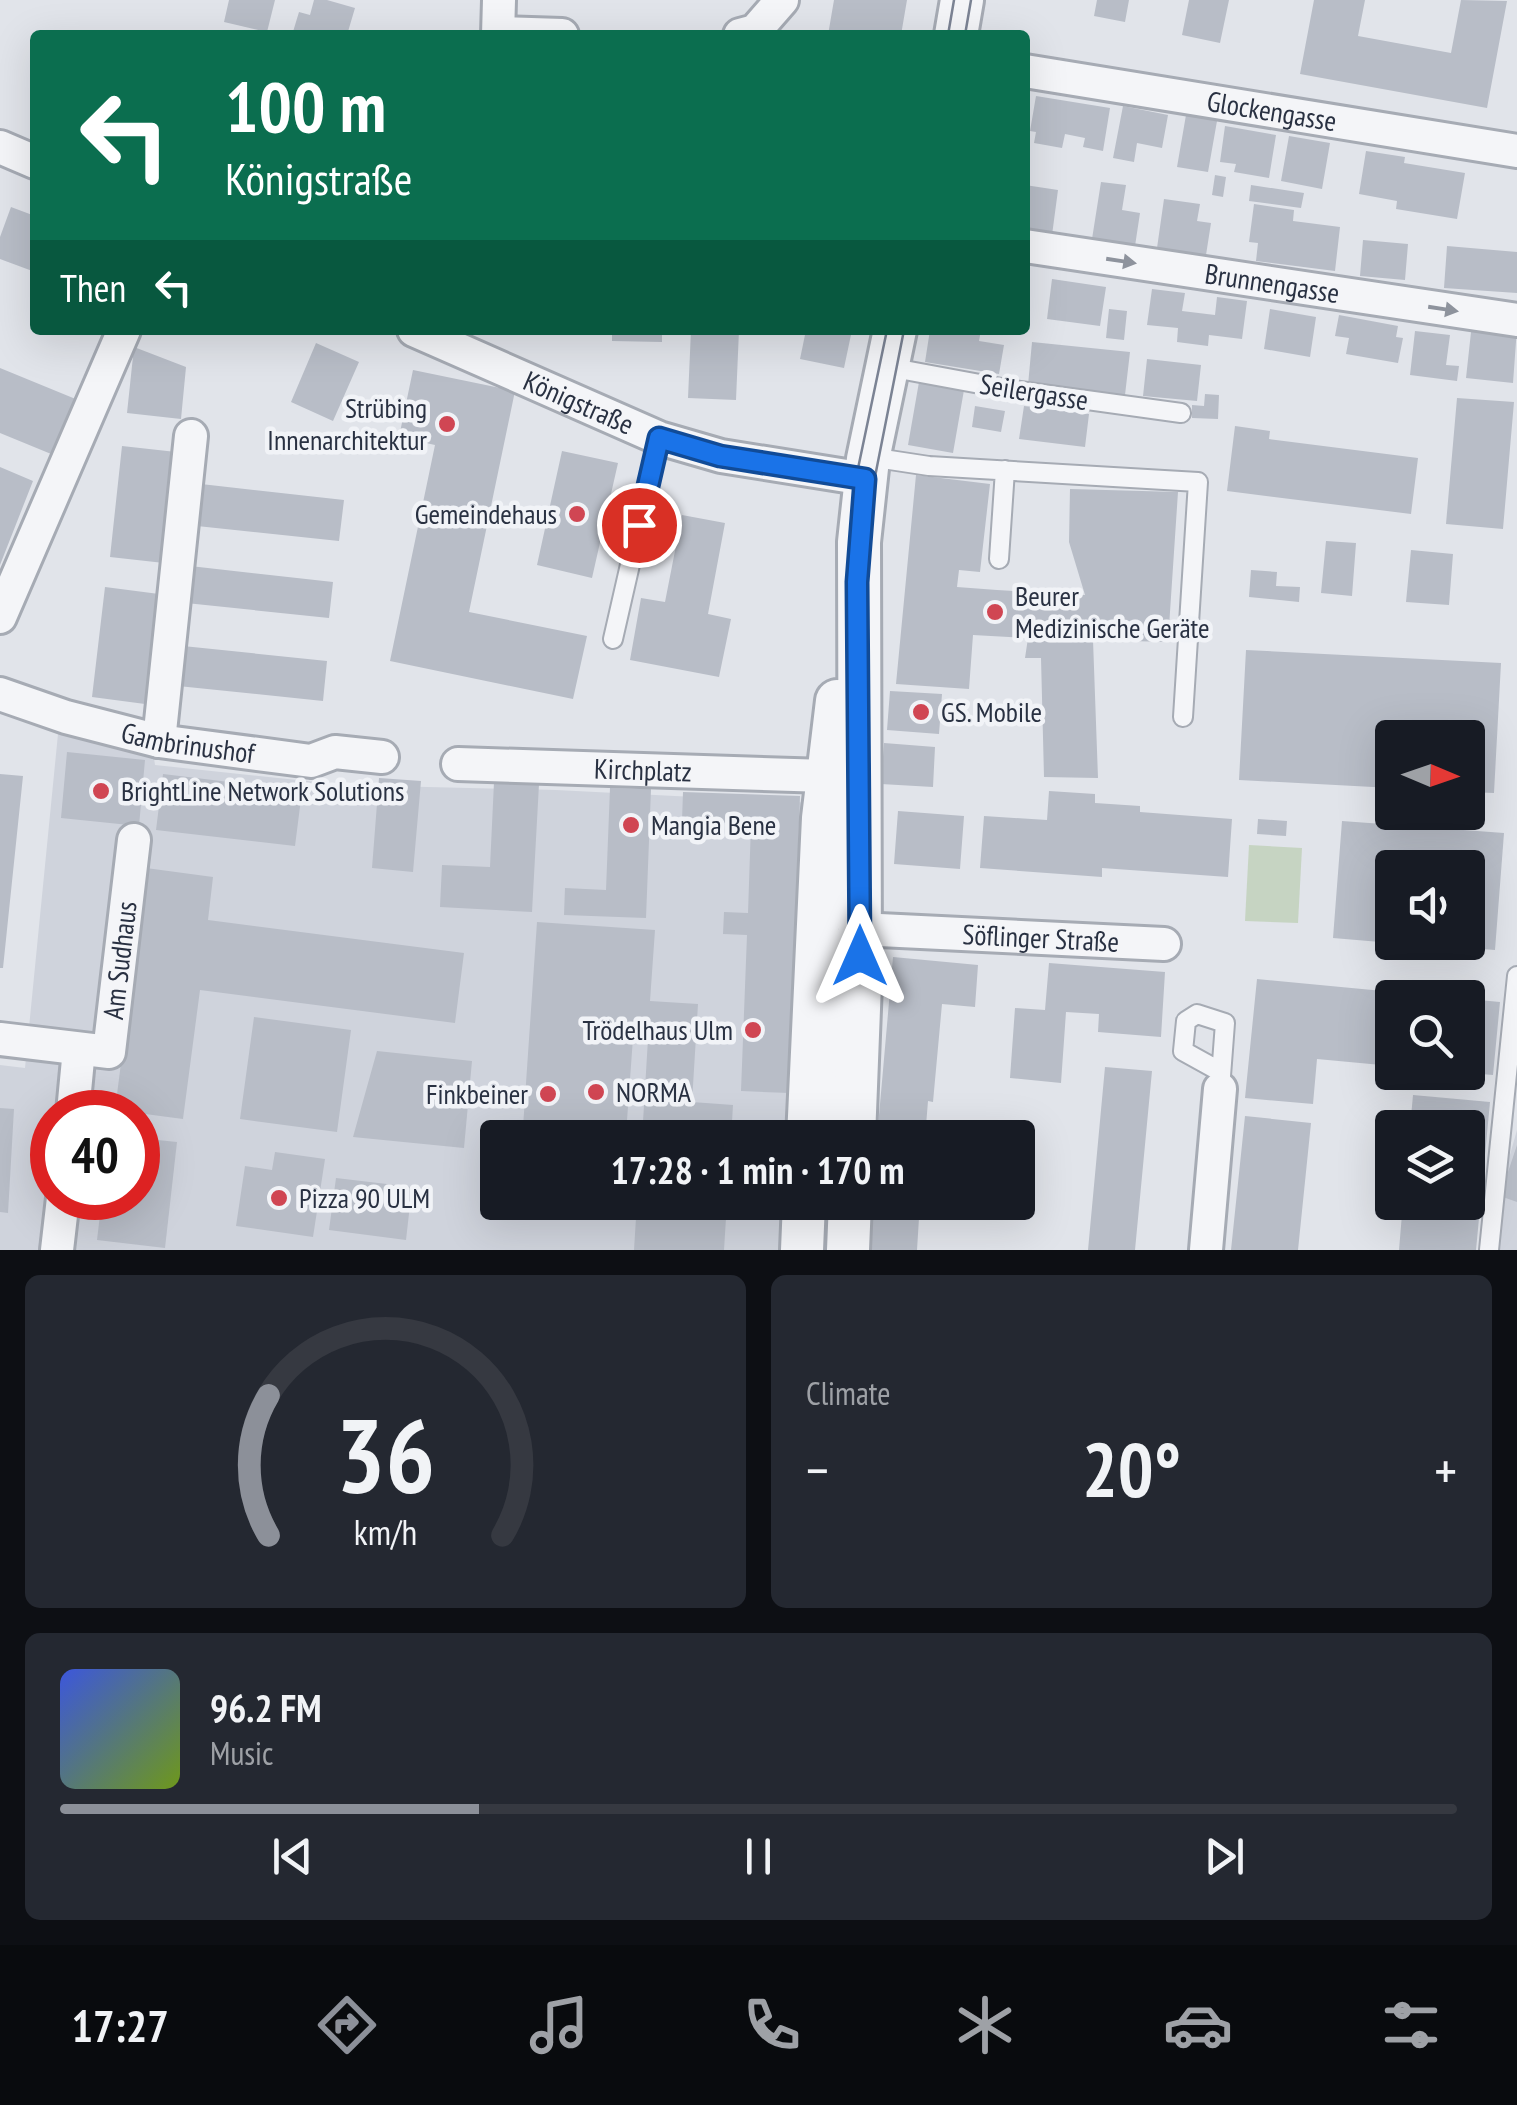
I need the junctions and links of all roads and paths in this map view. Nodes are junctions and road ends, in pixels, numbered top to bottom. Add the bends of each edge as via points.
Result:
1 (782, 0) edge
2 (962, 0) edge
3 (499, 22) edge
4 (538, 30) edge
5 (756, 30) edge
6 (957, 30) edge
7 (1030, 73) edge
8 (0, 147) edge
9 (1517, 151) edge
10 (30, 160) edge
11 (1030, 247) edge
12 (1517, 320) edge
13 (122, 335) edge
14 (437, 335) edge
15 (470, 342) edge
16 (891, 348) edge
17 (1182, 413) dead end
18 (191, 436) dead end
19 (659, 438) junction
20 (867, 468) junction
21 (1005, 470) junction
22 (1000, 559) dead end
23 (0, 617) edge
24 (613, 639) dead end
25 (852, 662) junction
26 (0, 694) edge
27 (1183, 717) dead end
28 (159, 741) junction
29 (382, 757) dead end
30 (458, 764) dead end
31 (826, 776) junction
32 (134, 840) dead end
33 (840, 864) dead end
34 (849, 921) junction
35 (1164, 944) dead end
36 (1517, 976) edge
37 (0, 1039) edge
38 (80, 1049) junction
39 (1220, 1080) dead end
40 (75, 1090) edge
41 (809, 1120) edge
42 (833, 1120) edge
43 (850, 1120) edge
44 (850, 1120) edge
45 (60, 1220) edge
46 (803, 1220) edge
47 (844, 1220) edge
48 (847, 1220) edge
49 (57, 1250) edge
50 (802, 1250) edge
51 (840, 1250) edge
52 (848, 1250) edge
53 (1206, 1250) edge
54 (1488, 1250) edge

1 - 5 street
2 - 6 street
3 - 4 street
7 - 9 street, Glockengasse
8 - 10 street
11 -> 12 street, Brunnengasse
13 - 23 street
14 - 15 street, Königstraße
15 - 19 street, Königstraße
16 - 17 lane, Seilergasse via 1008,390
16 - 20 street
18 - 28 street
19 - 20 street, Königstraße via 720,456
19 - 24 lane
20 - 21 lane
20 - 25 street
21 - 22 lane
21 - 27 lane via 1198,482
25 - 31 street
25 - 33 lane
25 - 34 street
25 - 43 lane
26 - 28 street, Gambrinushof
28 - 29 street, Gambrinushof via 311,761 335,752
30 - 31 street, Kirchplatz
31 - 41 street
32 - 38 street, Am Sudhaus via 109,1052
34 - 35 street, Söflinger Straße
34 - 42 lane
34 - 44 street
36 - 54 lane
37 - 38 street, Am Sudhaus
38 - 40 street, Am Sudhaus
39 - 53 street
45 - 49 street
46 - 50 street
47 - 51 lane
48 - 52 street

